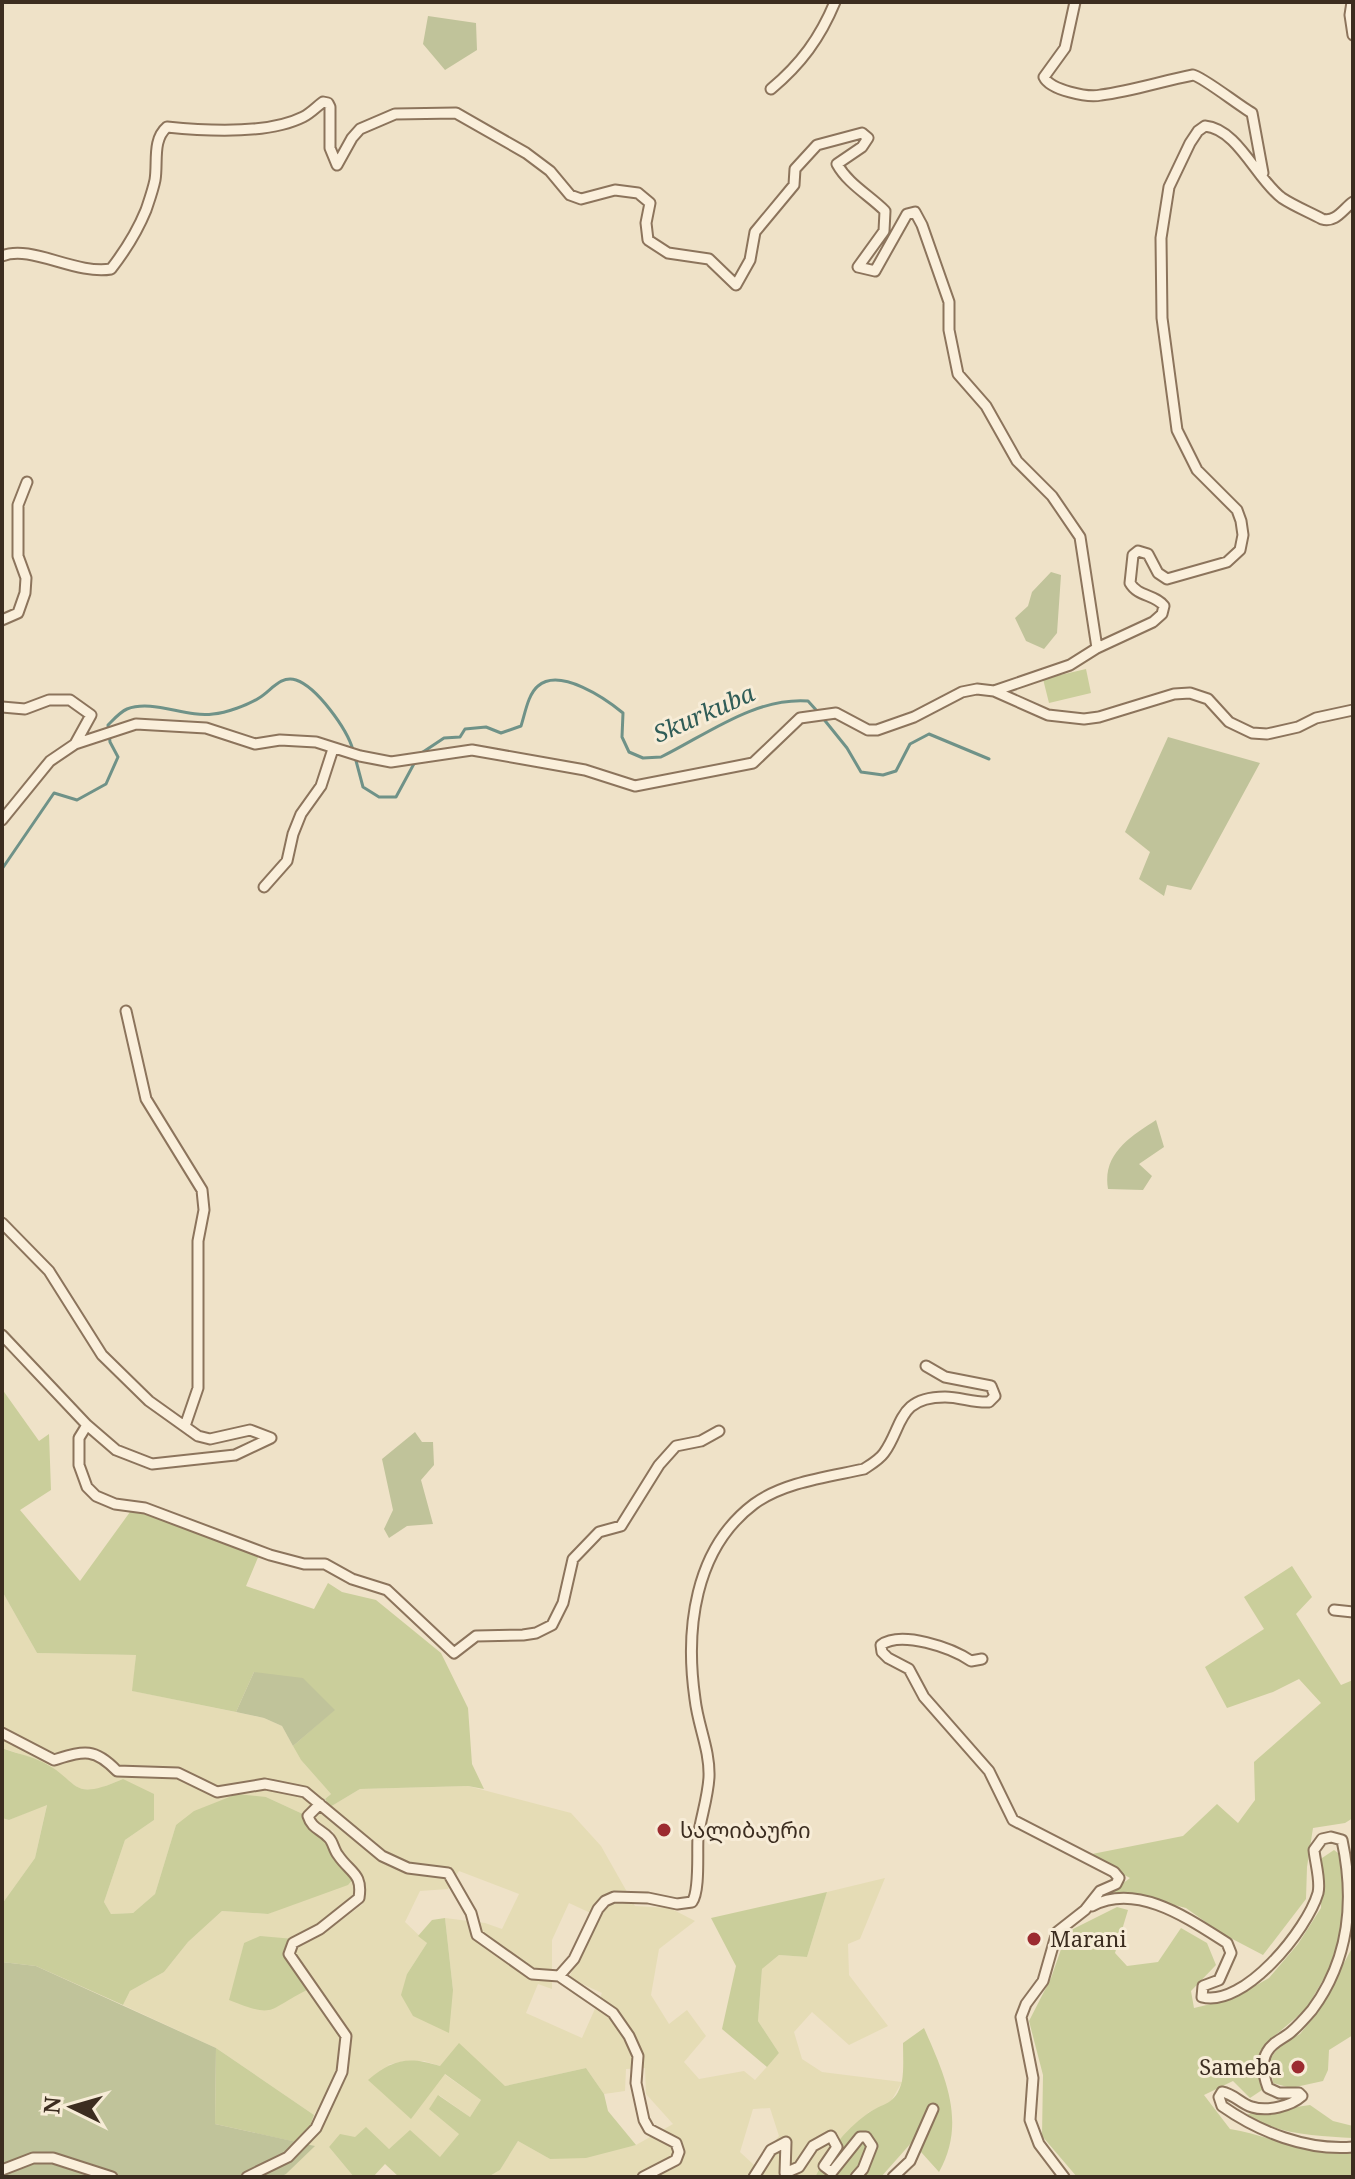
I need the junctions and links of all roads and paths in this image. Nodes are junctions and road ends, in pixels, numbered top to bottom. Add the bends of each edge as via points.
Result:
1 (835, 2) edge
2 (1075, 2) edge
3 (1352, 2) edge
4 (1353, 35) edge
5 (771, 89) dead end
6 (1263, 176) junction
7 (1353, 202) edge
8 (2, 256) edge
9 (27, 482) dead end
10 (2, 620) edge
11 (1097, 648) junction
12 (994, 691) junction
13 (2, 707) edge
14 (1353, 710) edge
15 (75, 744) junction
16 (333, 749) junction
17 (2, 820) edge
18 (264, 887) dead end
19 (126, 1011) dead end
20 (2, 1223) edge
21 (2, 1335) edge
22 (926, 1366) dead end
23 (87, 1425) junction
24 (185, 1426) junction
25 (719, 1431) dead end
26 (1334, 1610) dead end
27 (1353, 1612) edge
28 (982, 1659) dead end
29 (2, 1733) edge
30 (320, 1804) junction
31 (1085, 1910) junction
32 (559, 1976) junction
33 (933, 2109) dead end
34 (1353, 2147) edge
35 (2, 2170) edge
36 (112, 2177) edge
37 (247, 2177) edge
38 (643, 2177) edge
39 (754, 2177) edge
40 (856, 2177) edge
41 (893, 2177) edge
42 (1064, 2177) edge

1 - 5 street via 809,53
2 - 6 street via 1065,48 1044,77 1047,83 1097,96 1200,76 1252,113
3 - 4 street
6 - 7 street via 1283,198 1328,221
6 - 11 street via 1222,133 1205,126 1190,143 1169,187 1161,238 1162,318 1177,430 1197,470 1237,510 1243,535 1240,550 1227,562 1167,579 1148,554 1138,551 1130,583 1161,601 1162,614
8 - 11 street via 22,253 85,270 111,269 146,209 155,180 156,150 167,127 277,125 300,119 323,102 330,107 330,148 337,165 360,129 395,114 456,113 526,153 570,195 581,199 615,190 638,193 650,203 648,240 668,253 709,259 736,285 750,260 755,232 794,185 795,169 817,145 862,133 868,138 862,147 837,164 845,179 885,211 884,231 858,267 875,271 907,214 915,212 949,302 958,374 986,406 1017,461 1052,496 1080,537
9 - 10 street via 18,505 18,556 25,593 18,613
11 - 12 street via 1070,665
12 - 14 street via 1048,715 1084,719 1190,693 1208,699 1229,722 1267,734
12 - 16 street via 962,692 877,730 836,713 800,718 753,763 643,786 472,750 391,762
13 - 15 street via 25,709 49,700 70,700 91,715
15 - 16 street via 136,724 206,728 255,744 316,742
15 - 17 street via 50,761
16 - 18 street via 321,786 297,824 287,861
19 - 24 street via 146,1099 204,1198 198,1241 198,1388
20 - 24 street via 49,1271 102,1355 149,1401
21 - 23 street
22 - 32 street via 945,1377 991,1386 995,1396 979,1403 943,1396 906,1410 874,1463 785,1489 755,1504 716,1548 702,1575 692,1630 695,1700 709,1775 695,1899 677,1904 648,1898 605,1901
23 - 24 street via 116,1450 152,1464 235,1455 271,1438 250,1430 210,1439
23 - 25 street via 79,1438 79,1465 96,1496 145,1508 270,1555 325,1564 387,1590 454,1653 476,1636 523,1635 552,1625 573,1559 599,1532 621,1526 676,1446
26 - 27 street
28 - 31 street via 971,1661 916,1640 887,1640 881,1645 888,1658 909,1669 924,1697 989,1771 1013,1820 1119,1878
29 - 30 street via 54,1760 84,1752 104,1757 117,1771 178,1773 217,1792 265,1784 305,1792
30 - 32 street via 382,1856 408,1868 448,1873 477,1935 532,1974
30 - 37 street via 308,1816 310,1824 330,1838 337,1855 358,1877 359,1898 293,1943 289,1954 346,2036 342,2072 316,2128 288,2157
31 - 34 street via 1105,1899 1125,1898 1173,1910 1227,1943 1231,1953 1219,1980 1203,1986 1201,1993 1213,2000 1230,1996 1260,1975 1305,1920 1319,1890 1314,1850 1322,1839 1342,1840 1351,1919 1342,1957 1312,2009 1266,2052 1268,2088 1301,2097 1267,2109 1249,2107 1228,2093 1219,2097 1222,2106 1262,2130 1319,2145
31 - 42 street via 1057,1932 1043,1981 1021,2017 1033,2078 1030,2120 1039,2144
32 - 38 street via 613,2013 638,2056 636,2083 644,2120 649,2129 676,2143 676,2160
33 - 41 street via 910,2161
35 - 36 street via 33,2158 53,2158
39 - 40 street via 771,2150 786,2142 785,2173 799,2167 813,2146 831,2136 837,2147 824,2166 832,2172 860,2137 866,2137 872,2146

